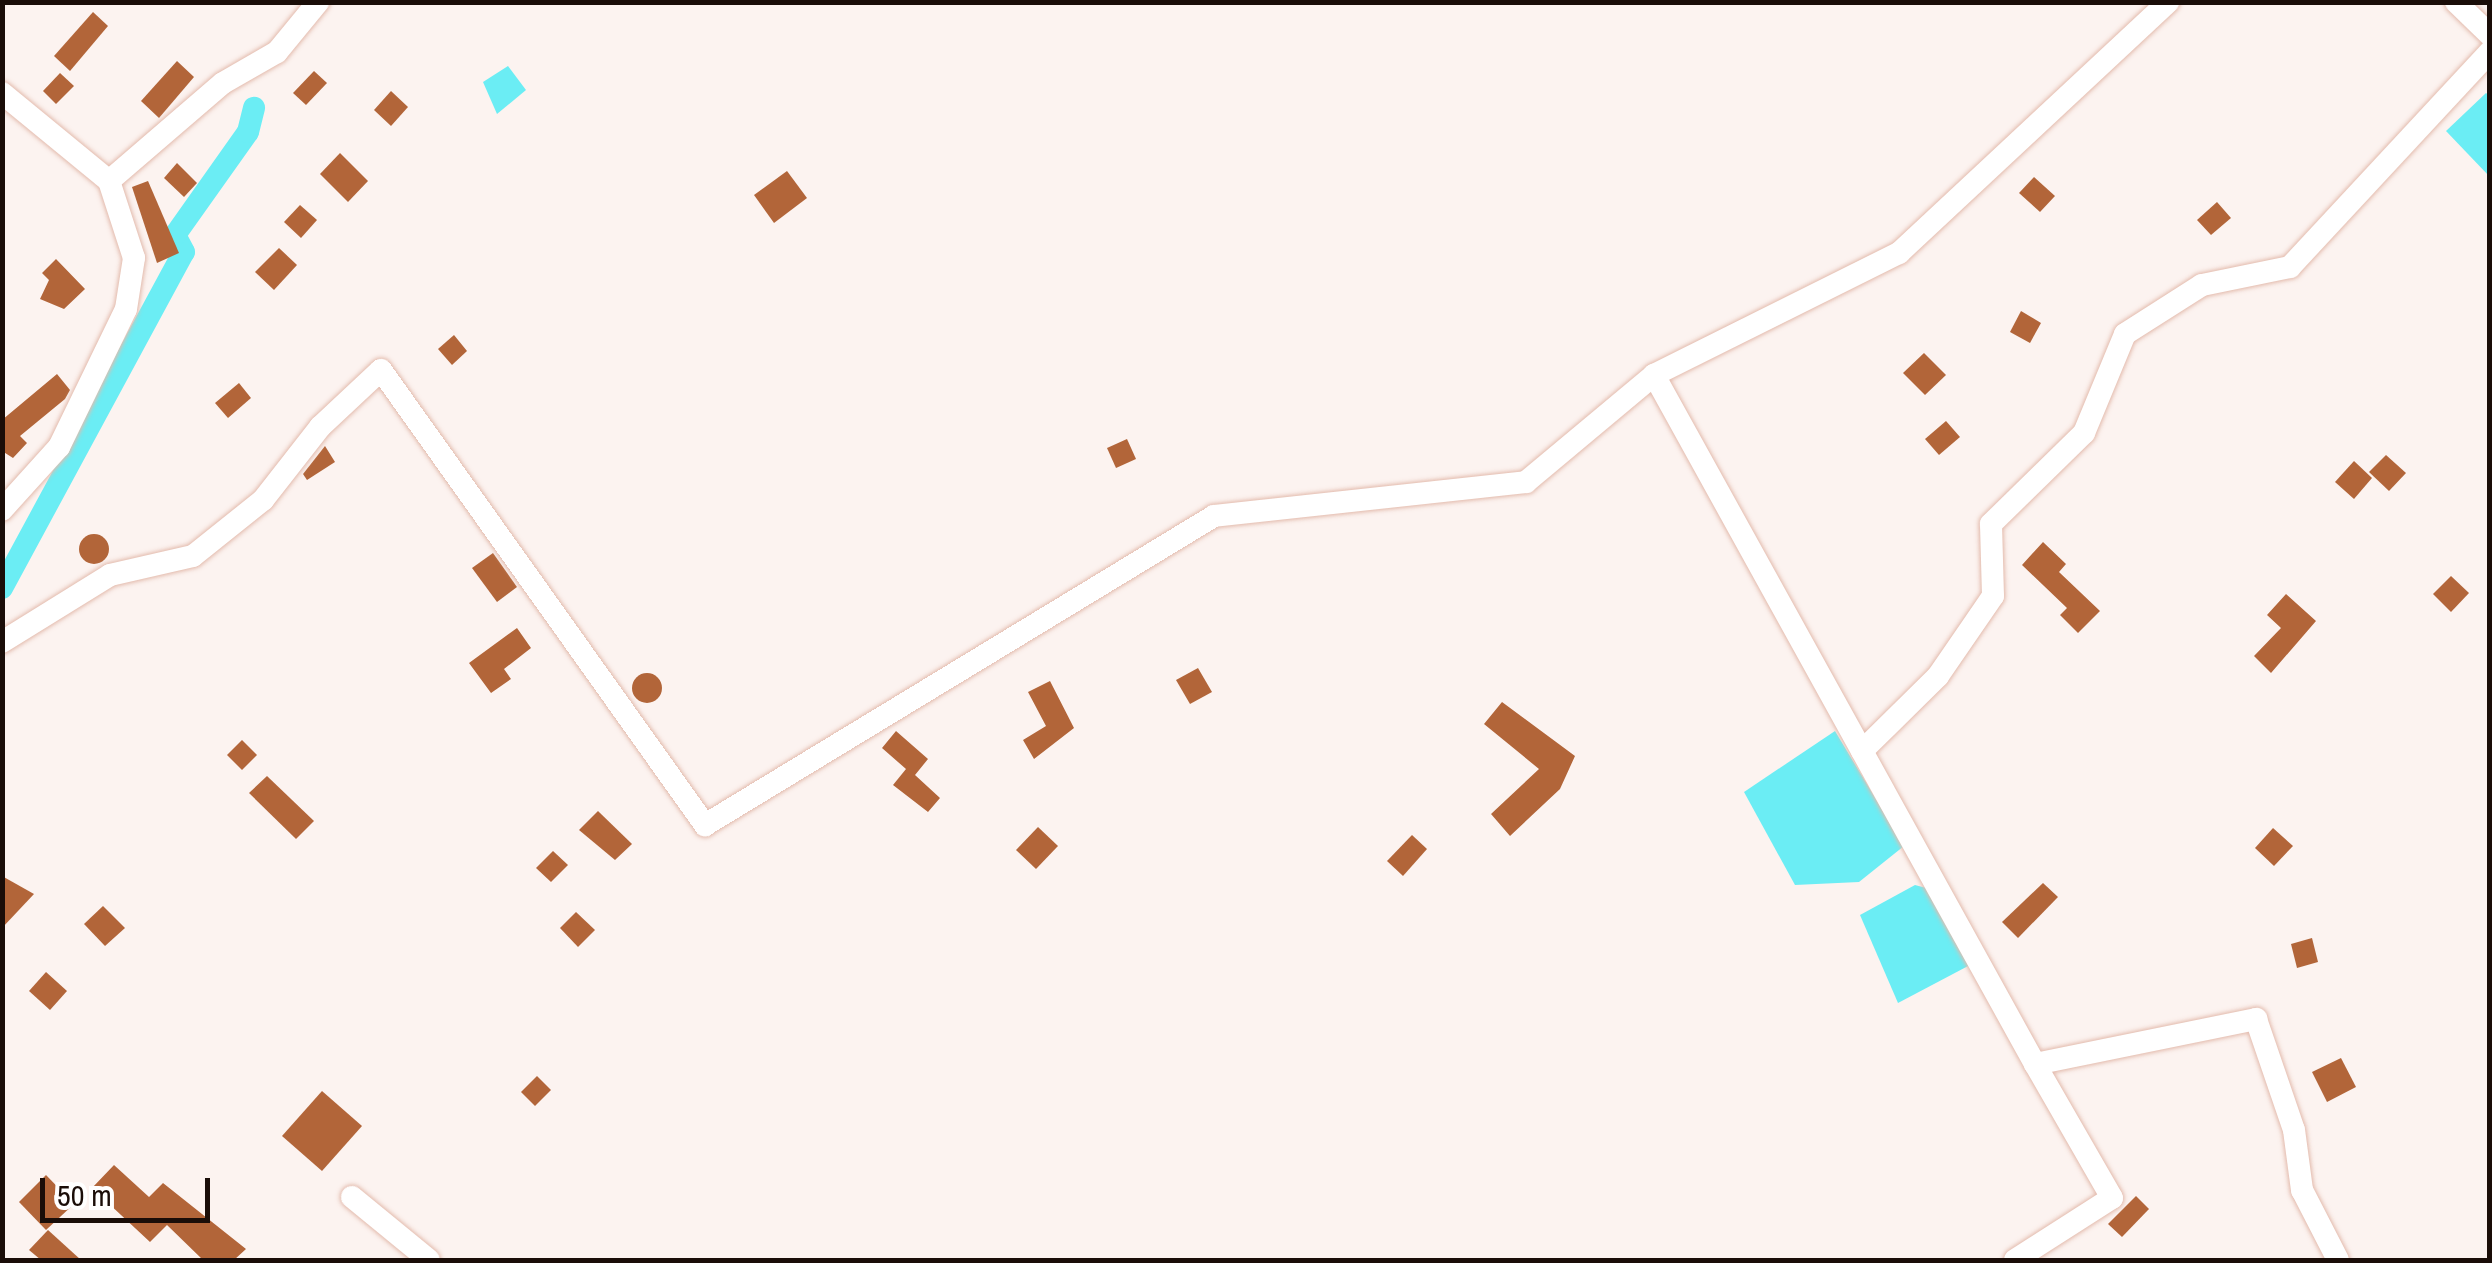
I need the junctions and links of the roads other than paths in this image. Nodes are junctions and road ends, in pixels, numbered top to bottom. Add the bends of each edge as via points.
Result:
1 (318, 2) edge
2 (2168, 2) edge
3 (2456, 2) edge
4 (2490, 35) edge
5 (2490, 52) edge
6 (2, 92) edge
7 (109, 181) junction
8 (1654, 375) junction
9 (2, 510) edge
10 (2, 642) edge
11 (1862, 751) junction
12 (2035, 1064) junction
13 (352, 1197) dead end
14 (429, 1260) edge
15 (2015, 1260) edge
16 (2338, 1260) edge

1 - 7 street via 277,52 223,83
2 - 8 street via 1899,253
3 - 4 street
5 - 11 street via 2290,267 2202,284 2125,334 2084,433 1992,524 1992,596 1938,676
6 - 7 street
7 - 9 street via 134,258 126,309 59,447
8 - 10 street via 1526,482 1214,516 705,824 381,370 320,427 262,500 193,556 110,575
8 - 11 street
11 - 12 street
12 - 15 street via 2112,1198
12 - 16 street via 2256,1018 2294,1130 2302,1190
13 - 14 street

